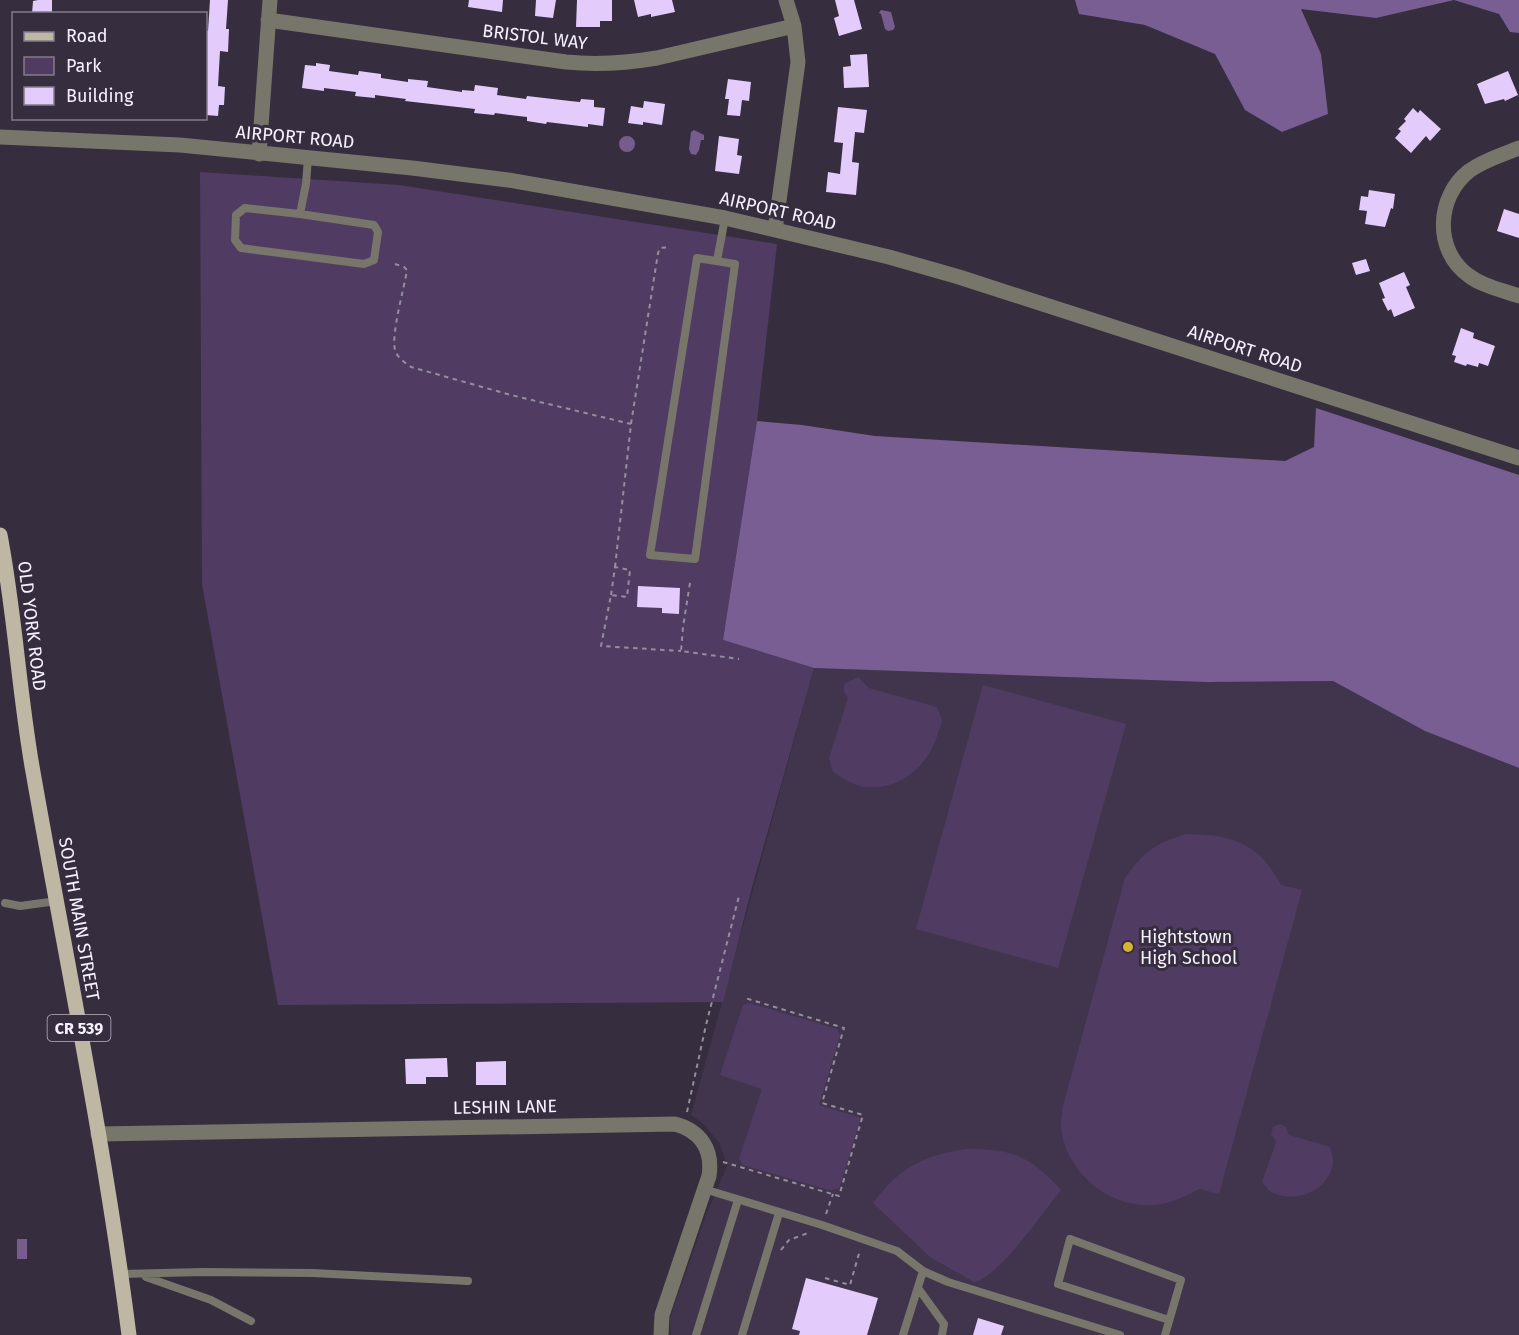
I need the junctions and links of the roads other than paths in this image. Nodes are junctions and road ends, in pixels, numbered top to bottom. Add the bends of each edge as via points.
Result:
1 (270, 0) edge
2 (786, 0) edge
3 (268, 20) junction
4 (794, 26) junction
5 (0, 137) edge
6 (1519, 148) edge
7 (259, 154) junction
8 (308, 159) junction
9 (300, 214) junction
10 (725, 218) junction
11 (775, 230) junction
12 (717, 261) junction
13 (1519, 296) edge
14 (1519, 458) edge
15 (0, 535) edge
16 (25, 723) joint
17 (57, 901) junction
18 (5, 903) dead end
19 (98, 1134) junction
20 (704, 1189) junction
21 (738, 1200) junction
22 (779, 1213) junction
23 (923, 1271) junction
24 (121, 1274) junction
25 (140, 1274) junction
26 (468, 1281) dead end
27 (918, 1288) junction
28 (1169, 1320) junction
29 (251, 1321) dead end
30 (129, 1335) edge
31 (660, 1335) edge
32 (696, 1335) edge
33 (742, 1335) edge
34 (903, 1335) edge
35 (942, 1335) edge
36 (1120, 1335) edge
37 (1165, 1335) edge

1 - 3 street
2 - 4 street
3 - 4 street, BRISTOL WAY via 593,64 648,59
3 - 7 street
4 - 11 street via 798,62
5 - 7 street, AIRPORT ROAD via 128,142
6 - 13 street via 1480,164 1463,177 1450,194 1443,220 1445,242 1462,271
7 - 8 street, AIRPORT ROAD
8 - 9 lane
8 - 10 street, AIRPORT ROAD via 508,180
9 - 9 lane via 374,225 378,232 374,260 364,264 241,248 235,240 236,215 245,208
10 - 11 street, AIRPORT ROAD
10 - 12 lane
11 - 14 street, AIRPORT ROAD via 960,278
12 - 12 lane via 697,258 650,555 695,559 735,264
15 - 16 main road, OLD YORK ROAD / CR 539
16 - 17 main road, SOUTH MAIN STREET / CR 539
17 - 18 lane via 20,906
17 - 19 main road, SOUTH MAIN STREET / CR 539
19 - 20 street, LESHIN LANE via 675,1124 695,1132 709,1152 711,1164
19 - 24 main road, SOUTH MAIN STREET / CR 539
20 - 21 lane
20 - 31 street, LESHIN LANE via 662,1315
21 - 22 lane
21 - 32 lane
22 - 23 lane via 897,1251
22 - 33 lane
23 - 27 lane
23 - 36 lane
24 - 25 lane
24 - 30 main road, SOUTH MAIN STREET / CR 539
25 - 26 lane via 314,1273
25 - 29 lane via 212,1300
27 - 34 lane
27 - 35 lane via 944,1324
28 - 28 lane via 1181,1280 1070,1239 1058,1284
28 - 37 lane

